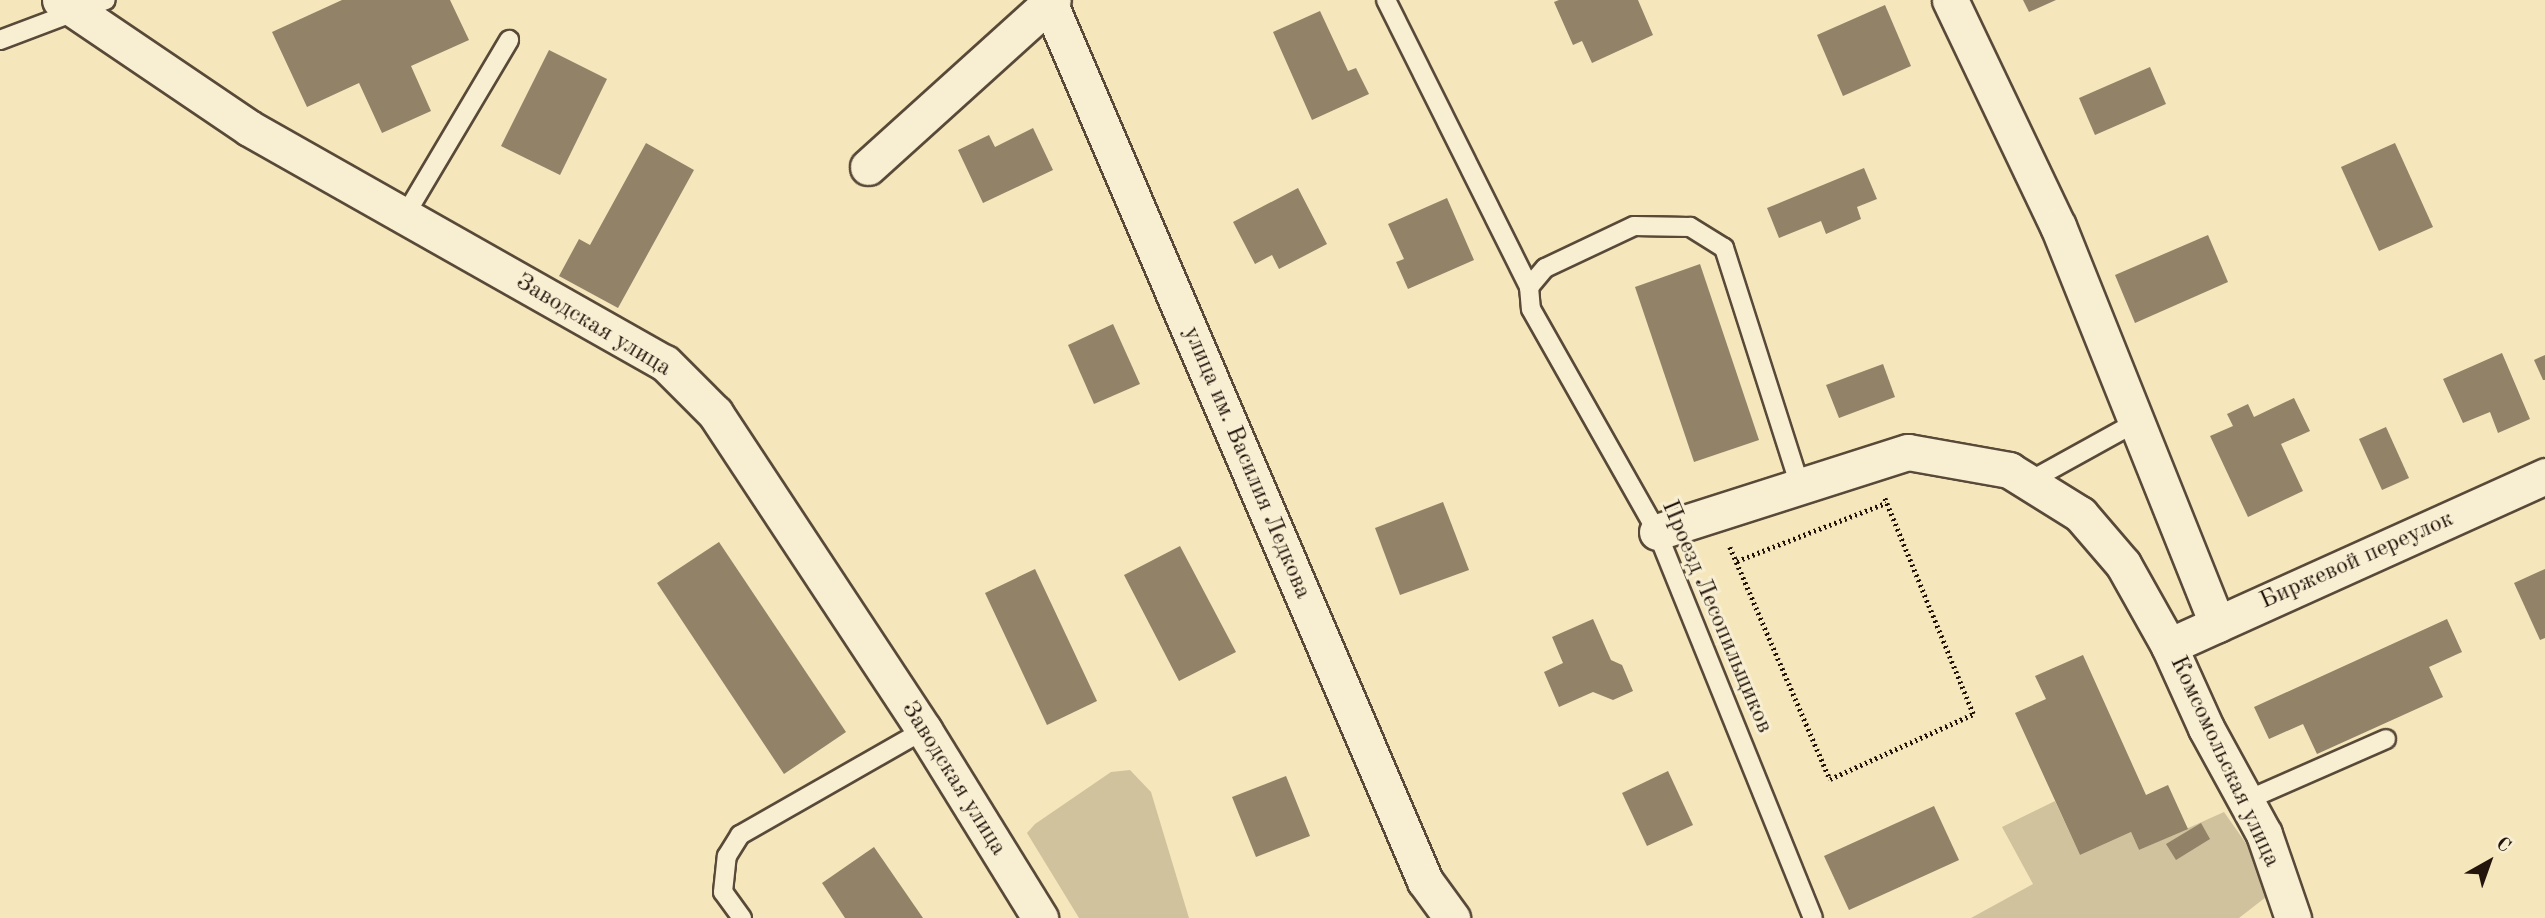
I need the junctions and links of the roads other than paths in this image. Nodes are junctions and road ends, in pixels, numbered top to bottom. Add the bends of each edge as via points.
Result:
1 (1386, 0) edge
2 (1950, 0) edge
3 (1051, 1) edge
4 (81, 3) edge
5 (0, 40) edge
6 (509, 40) dead end
7 (868, 167) dead end
8 (404, 216) junction
9 (1529, 287) junction
10 (2135, 423) junction
11 (2545, 476) edge
12 (2028, 482) junction
13 (1800, 486) junction
14 (1657, 532) junction
15 (2217, 624) junction
16 (2169, 646) junction
17 (924, 730) junction
18 (2386, 739) dead end
19 (2245, 801) junction
20 (2290, 917) edge
21 (742, 918) edge
22 (1040, 918) edge
23 (1452, 918) edge
24 (1813, 918) edge

1 - 9 lane
2 - 10 street via 2058,226
3 - 7 street
3 - 23 street, улица им. Василия Ледкова via 1425,881
4 - 5 lane
4 - 8 street, Заводская улица via 249,128
6 - 8 lane
8 - 17 street, Заводская улица via 665,363 715,413
9 - 13 lane via 1545,268 1634,226 1690,227 1724,248
9 - 14 lane, Проезд Лесопильщиков via 1531,309
10 - 12 lane
10 - 15 street
11 - 15 street, Биржевой переулок
12 - 13 street, Комсомольская улица via 2009,470 1908,452
12 - 16 street, Комсомольская улица via 2080,514 2123,564
13 - 14 street, Комсомольская улица
14 - 24 lane, Проезд Лесопильщиков
15 - 16 street, Биржевой переулок
16 - 19 street, Комсомольская улица
17 - 21 lane via 740,835 727,856 723,892
17 - 22 street, Заводская улица
18 - 19 lane
19 - 20 street, Комсомольская улица via 2264,834

